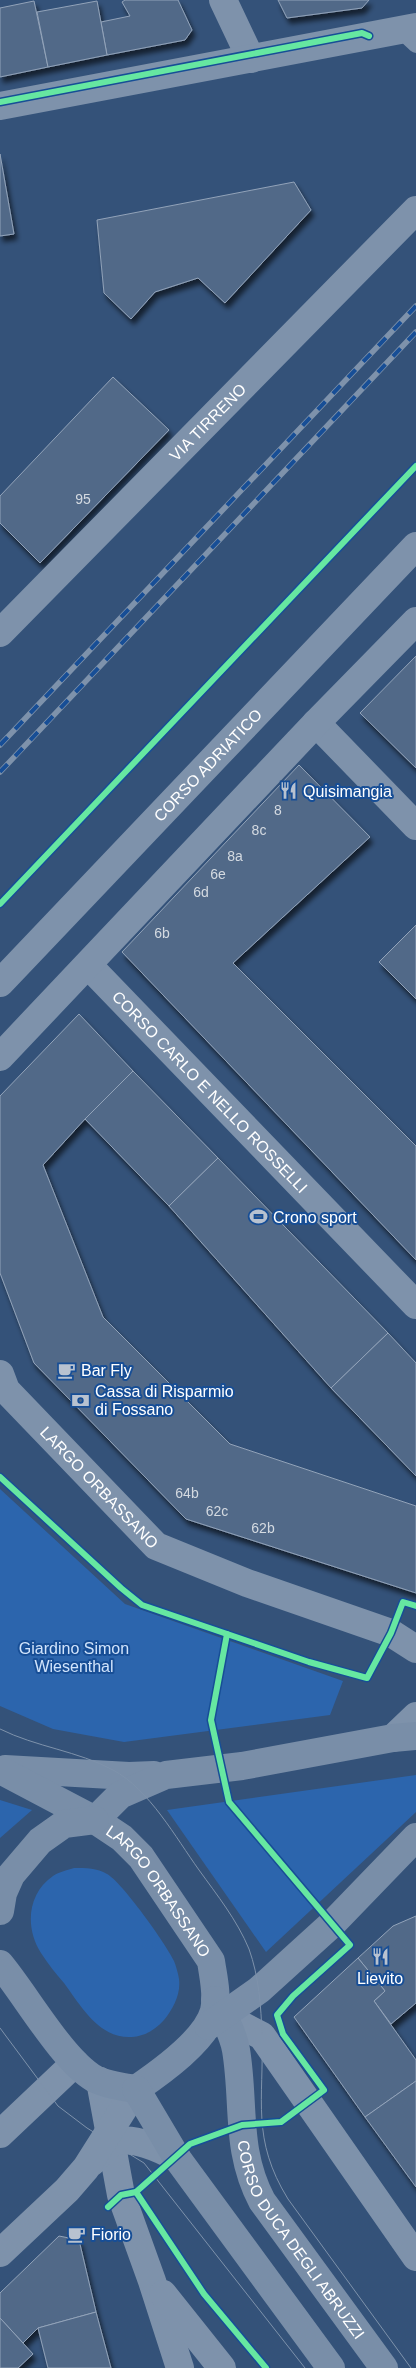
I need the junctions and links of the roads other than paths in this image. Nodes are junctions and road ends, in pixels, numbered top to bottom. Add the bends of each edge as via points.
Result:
1 (223, 0) edge
2 (412, 29) edge
3 (251, 59) junction
4 (0, 106) edge
5 (416, 210) edge
6 (416, 546) edge
7 (416, 621) edge
8 (0, 633) edge
9 (316, 723) junction
10 (416, 826) edge
11 (88, 965) junction
12 (0, 983) edge
13 (0, 1057) edge
14 (416, 1305) edge
15 (0, 1374) edge
16 (416, 1649) edge
17 (416, 1716) edge
18 (405, 1737) edge
19 (0, 1770) edge
20 (166, 1775) junction
21 (95, 1820) junction
22 (416, 1837) edge
23 (404, 1862) edge
24 (0, 1911) edge
25 (0, 1950) edge
26 (5, 1970) edge
27 (224, 2023) junction
28 (75, 2062) junction
29 (100, 2080) junction
30 (136, 2089) junction
31 (0, 2134) edge
32 (111, 2135) junction
33 (177, 2158) junction
34 (0, 2253) edge
35 (416, 2257) edge
36 (152, 2281) junction
37 (180, 2368) edge
38 (222, 2368) edge
39 (331, 2368) edge
40 (384, 2368) edge

1 - 3 street
2 - 3 street
3 - 4 street
5 - 8 street, VIA TIRRENO
6 - 12 street, CORSO ADRIATICO
7 - 9 street
9 - 10 street
9 - 11 street
11 - 13 street
11 - 14 street, CORSO CARLO E NELLO ROSSELLI
15 - 16 street, LARGO ORBASSANO via 6,1390 156,1546 246,1583 391,1633
17 - 18 street
18 - 20 main road via 242,1766
19 - 20 main road
19 - 21 main road, LARGO ORBASSANO
20 - 21 main road via 120,1795
21 - 24 main road, LARGO ORBASSANO via 64,1824 40,1841 11,1875
21 - 27 main road, LARGO ORBASSANO via 122,1838 141,1857 211,1960
22 - 23 main road
23 - 27 main road
25 - 26 main road
26 - 28 main road
27 - 30 main road
27 - 35 street via 262,2036
27 - 40 main road, CORSO DUCA DEGLI ABRUZZI via 242,2139 253,2184 262,2202
28 - 29 main road
28 - 31 street
29 - 30 main road
29 - 32 street
30 - 32 street
30 - 33 main road
32 - 33 street via 125,2142 149,2145
32 - 34 street via 67,2190
32 - 36 street via 120,2195
33 - 39 main road
36 - 37 street
36 - 38 street

